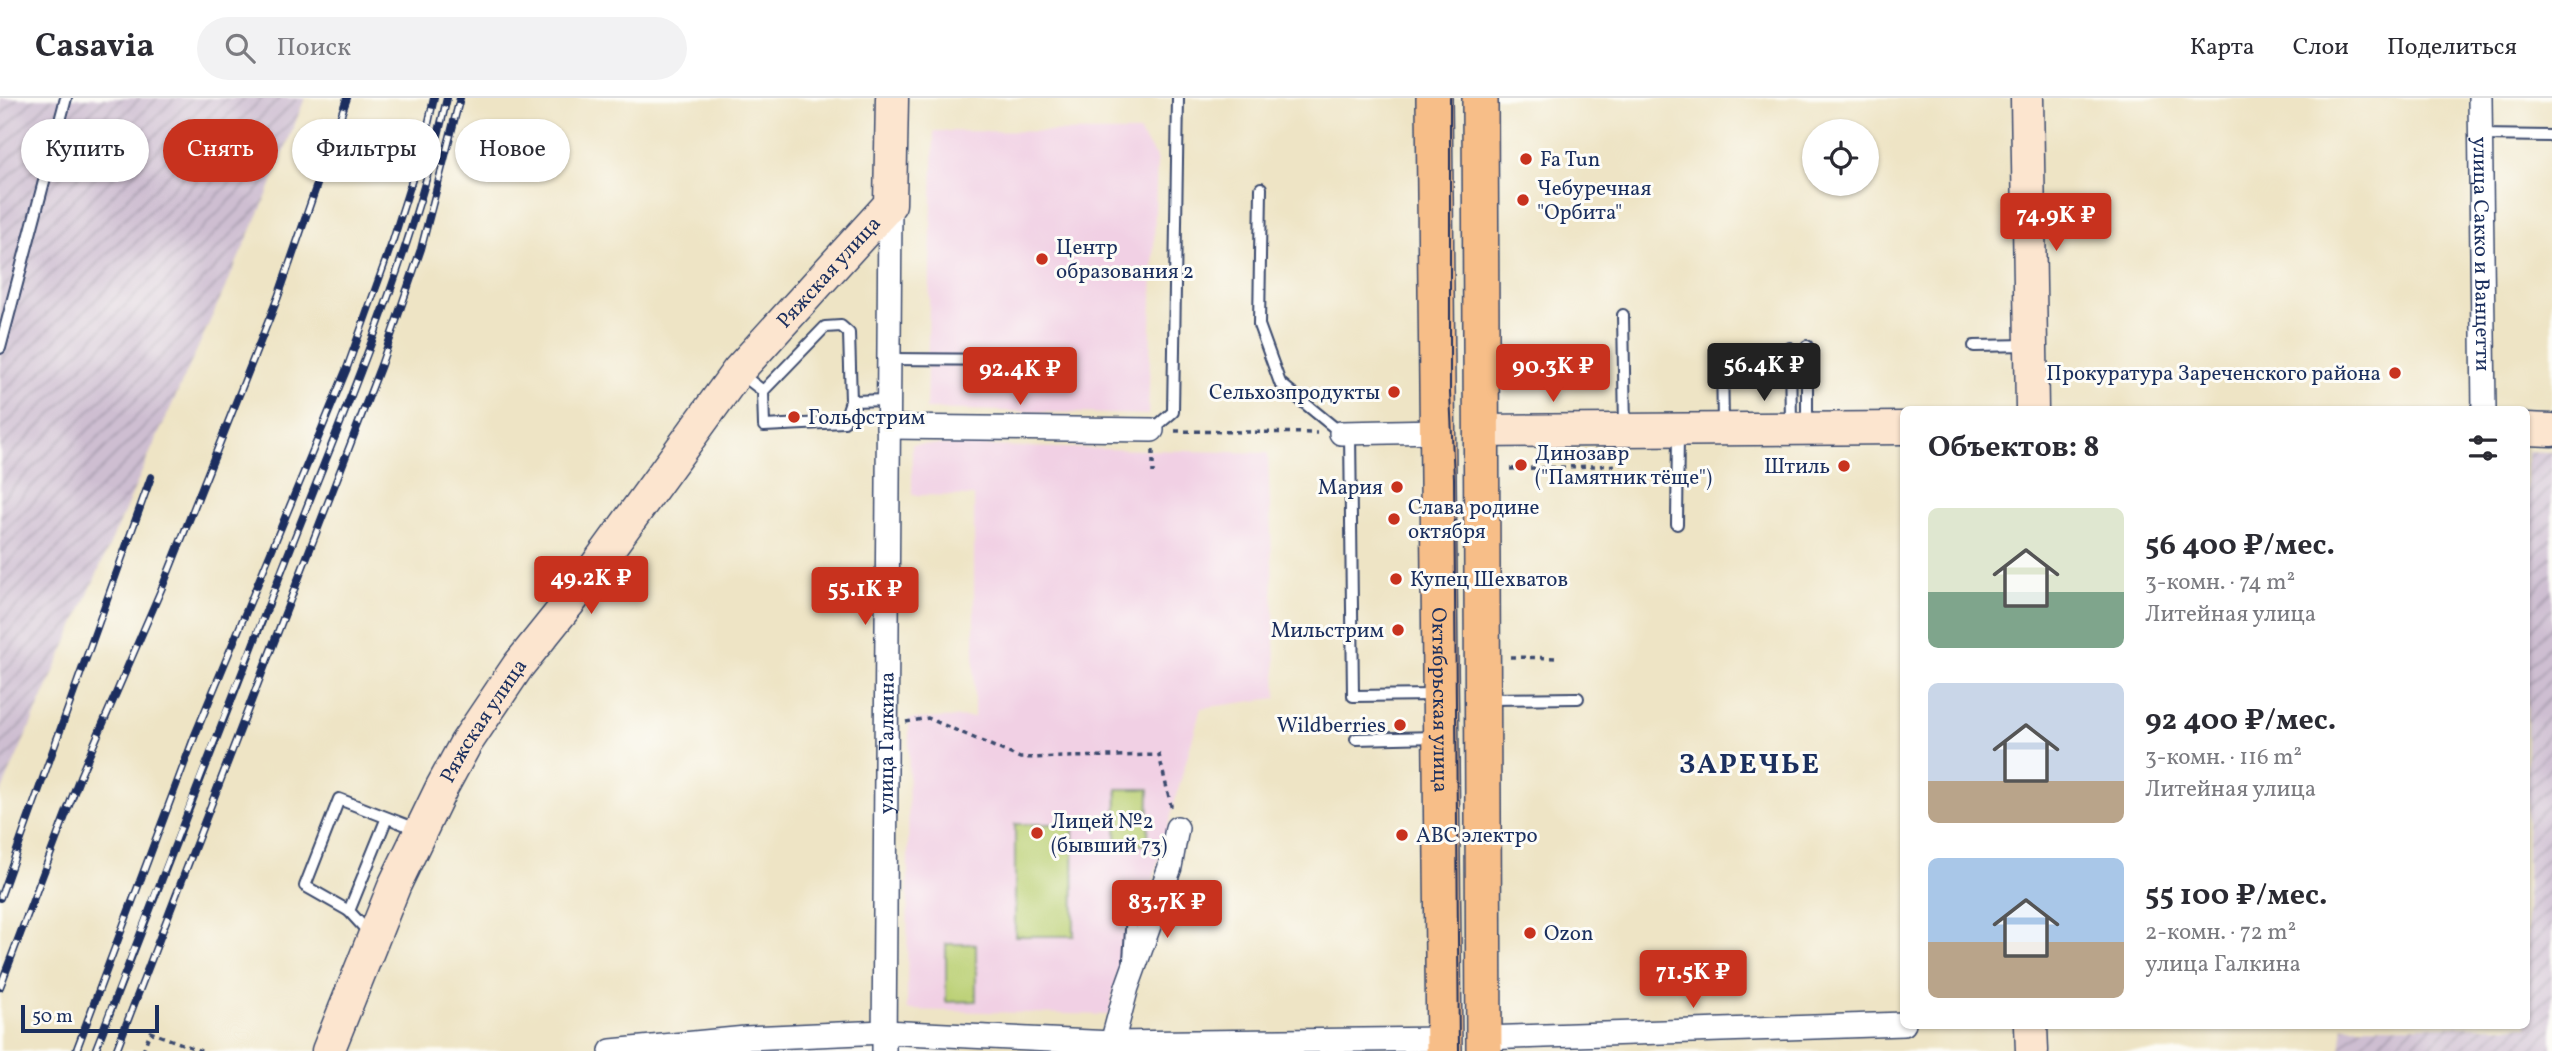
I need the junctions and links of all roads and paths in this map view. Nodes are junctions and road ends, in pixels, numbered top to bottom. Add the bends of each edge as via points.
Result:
1 (66, 98) edge
2 (892, 98) edge
3 (1178, 98) edge
4 (1434, 98) edge
5 (1480, 98) edge
6 (2027, 98) edge
7 (2480, 98) edge
8 (2480, 135) junction
9 (2552, 136) edge
10 (1261, 188) dead end
11 (890, 204) junction
12 (1623, 315) dead end
13 (2031, 345) junction
14 (1807, 346) dead end
15 (1974, 346) dead end
16 (0, 348) edge
17 (1790, 348) dead end
18 (1722, 355) dead end
19 (888, 359) junction
20 (1020, 360) dead end
21 (738, 371) junction
22 (763, 391) junction
23 (888, 400) junction
24 (851, 401) junction
25 (2032, 406) edge
26 (2484, 406) edge
27 (888, 427) junction
28 (1900, 428) edge
29 (1723, 429) junction
30 (1799, 429) junction
31 (2530, 429) edge
32 (1152, 430) junction
33 (1625, 430) junction
34 (1678, 430) junction
35 (2552, 430) edge
36 (1438, 431) junction
37 (1481, 431) junction
38 (1346, 433) junction
39 (1621, 465) dead end
40 (1510, 469) dead end
41 (1153, 473) dead end
42 (1677, 524) dead end
43 (1510, 657) dead end
44 (1559, 657) dead end
45 (1441, 695) junction
46 (1578, 698) dead end
47 (1482, 699) junction
48 (886, 724) junction
49 (1441, 736) junction
50 (1356, 740) dead end
51 (386, 820) junction
52 (1177, 828) joint
53 (421, 831) junction
54 (1133, 899) dead end
55 (349, 911) junction
56 (374, 938) junction
57 (1127, 987) junction
58 (1900, 1024) edge
59 (2032, 1029) edge
60 (884, 1042) edge
61 (1112, 1043) junction
62 (1444, 1045) edge
63 (1484, 1045) edge
64 (143, 1051) edge
65 (201, 1051) edge
66 (328, 1051) edge
67 (611, 1051) edge
68 (2032, 1051) edge

1 - 16 lane
2 - 11 street, улица Галкина
3 - 32 lane via 1173,412
4 - 36 main road, Октябрьская улица
5 - 37 main road, Октябрьская улица
6 - 13 street
7 - 8 street, улица Сакко и Ванцетти
8 - 9 lane
8 - 26 street, улица Сакко и Ванцетти
10 - 38 lane via 1259,325 1280,383
11 - 19 street, улица Галкина
11 - 21 street, Ряжская улица
12 - 33 lane
13 - 15 lane
13 - 25 street
14 - 30 lane
17 - 30 lane
18 - 29 lane
19 - 20 lane
19 - 23 street, улица Галкина
21 - 22 lane
21 - 53 street, Ряжская улица via 518,666 466,743
22 - 24 lane via 764,426 844,422
22 - 24 lane via 825,327 836,326 849,333
23 - 24 lane
23 - 27 street, улица Галкина
27 - 32 street
27 - 48 street, улица Галкина
28 - 30 street
29 - 30 street
29 - 34 street
31 - 35 street
32 - 38 path
32 - 41 path
33 - 34 street
33 - 37 street
34 - 42 lane
36 - 37 main road
36 - 38 street
36 - 45 main road, Октябрьская улица
37 - 47 main road, Октябрьская улица
38 - 45 lane via 1353,696
39 - 40 path
43 - 44 path
45 - 49 main road, Октябрьская улица
46 - 47 lane
47 - 63 main road, Октябрьская улица
48 - 52 path via 928,718 1020,758 1159,755
48 - 60 street, улица Галкина
49 - 50 lane
49 - 62 main road, Октябрьская улица
51 - 53 lane
51 - 55 lane
51 - 55 lane via 339,799 305,883 306,888
52 - 57 street via 1170,867
53 - 56 street, Ряжская улица
54 - 57 lane
55 - 56 lane
56 - 66 street, Ряжская улица
57 - 61 street
58 - 63 street
59 - 68 street
60 - 61 street
60 - 67 street via 746,1038
61 - 62 street
62 - 63 main road
64 - 65 path via 150,1031

